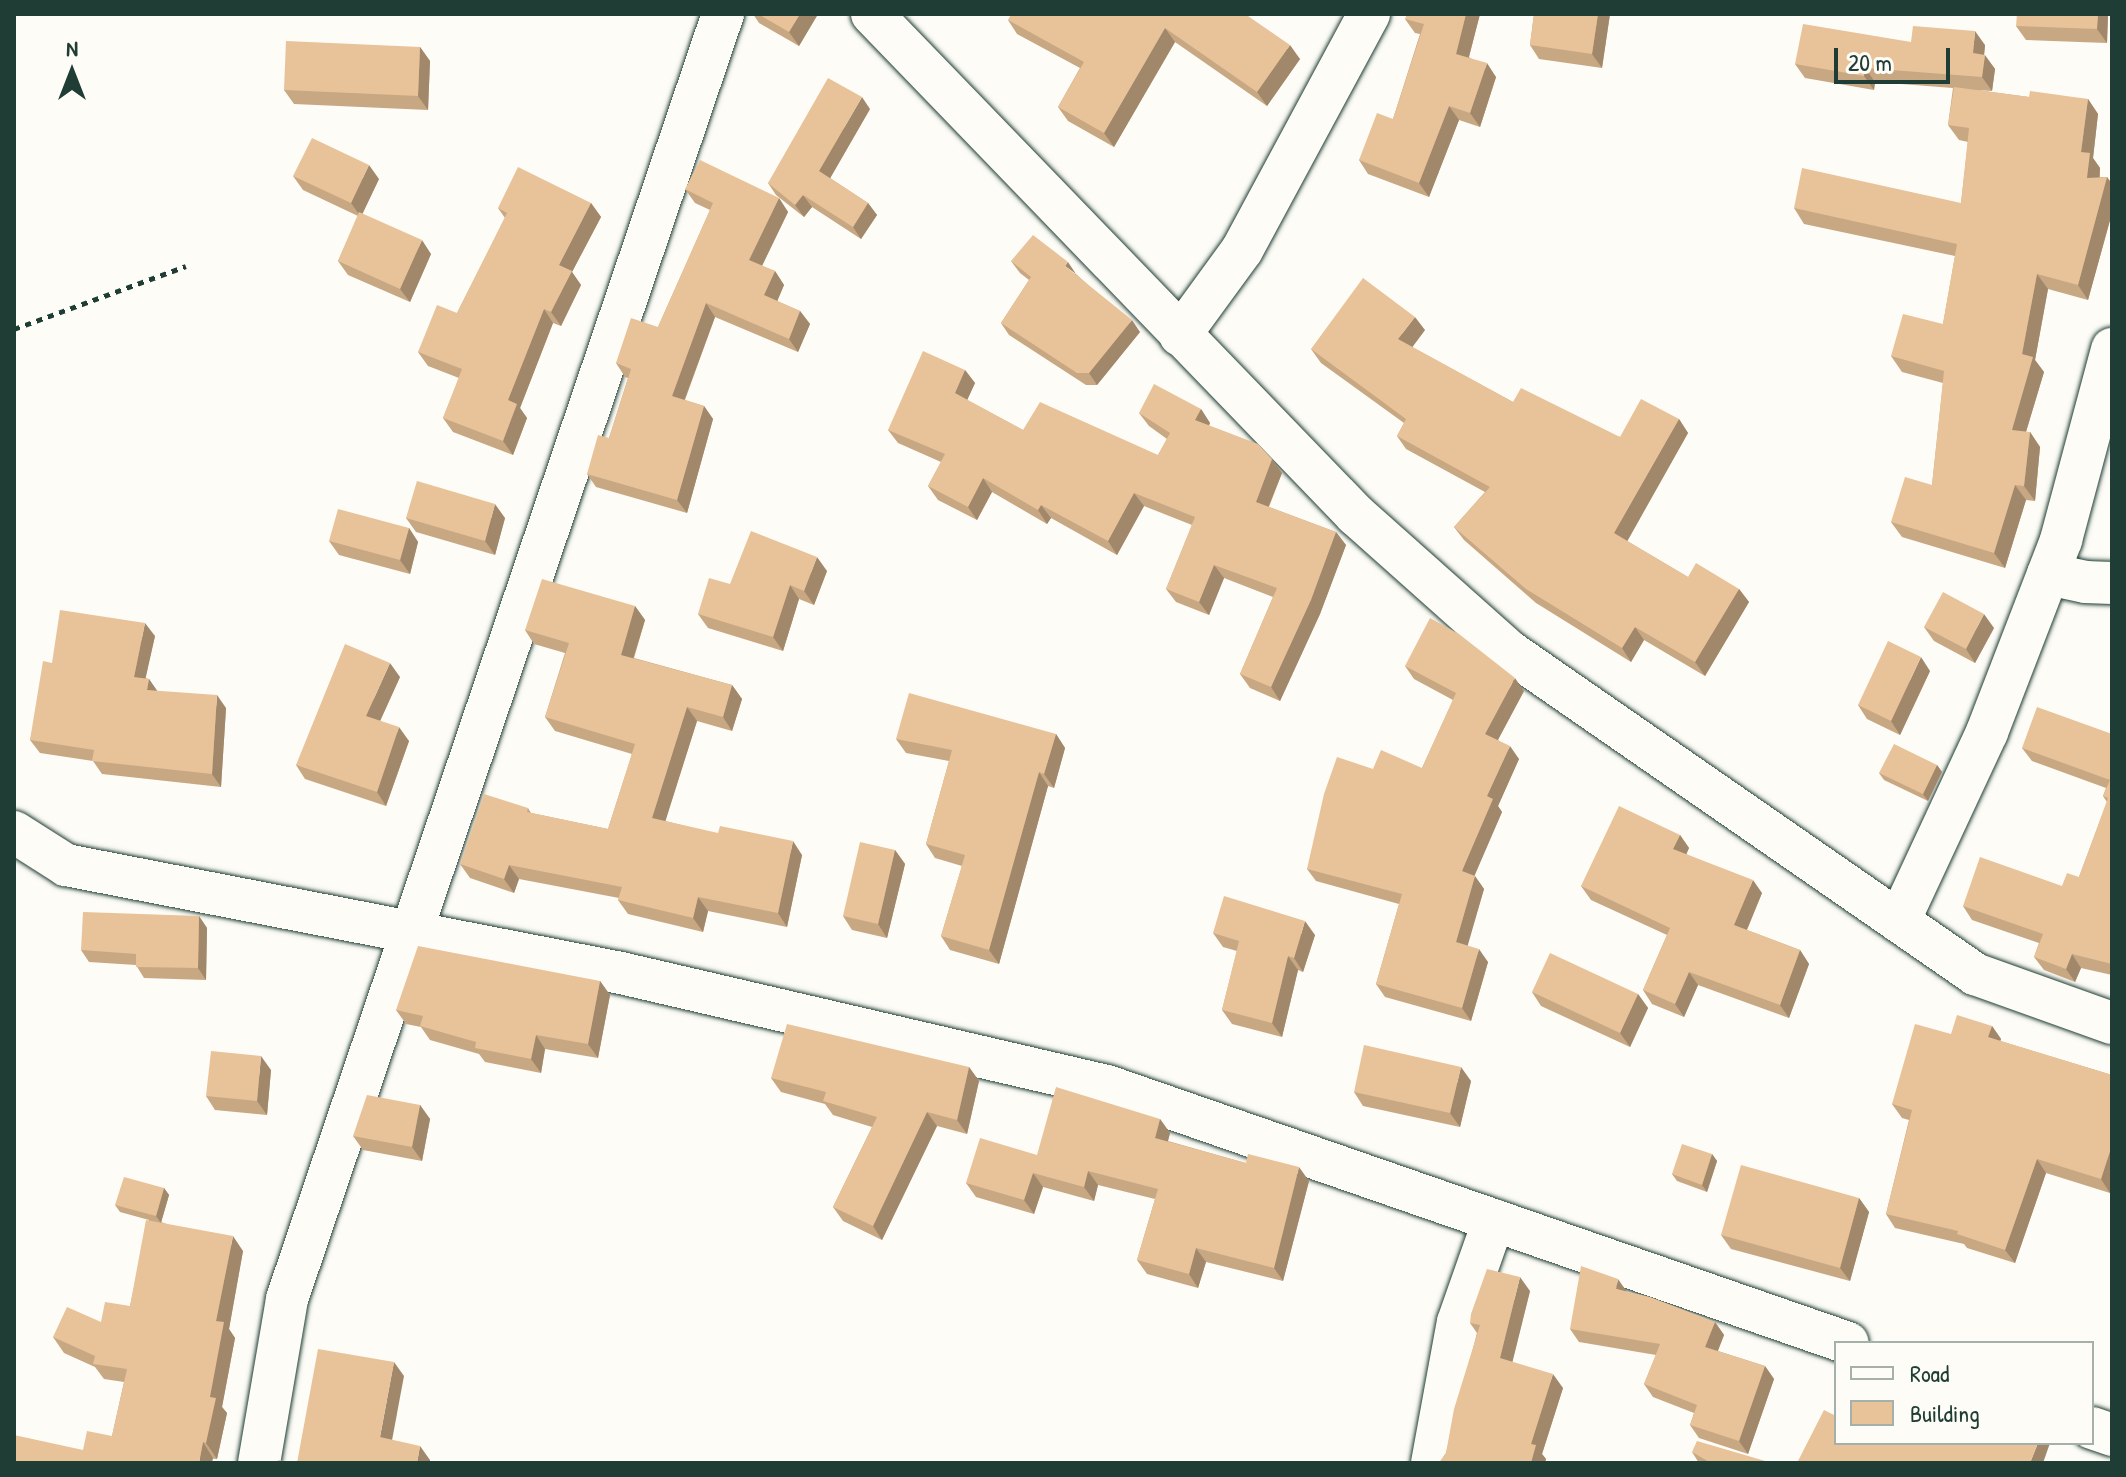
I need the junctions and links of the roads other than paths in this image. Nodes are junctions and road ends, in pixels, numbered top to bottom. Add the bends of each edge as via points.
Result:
1 (723, 14) edge
2 (872, 14) edge
3 (1369, 14) edge
4 (1180, 335) junction
5 (2112, 349) edge
6 (2048, 574) junction
7 (2112, 583) edge
8 (14, 832) edge
9 (1899, 921) junction
10 (412, 931) junction
11 (2112, 1023) edge
12 (1494, 1220) junction
13 (1842, 1341) edge
14 (259, 1463) edge
15 (1432, 1463) edge

1 - 10 street
2 - 4 street
3 - 4 street via 1242,250
4 - 9 street via 1356,515 1510,652
5 - 6 street
6 - 7 street
6 - 9 street via 1987,732
8 - 10 street via 66,865
9 - 11 street via 1975,974
10 - 12 street via 621,973 1107,1086
10 - 14 street via 287,1299
12 - 13 street
12 - 15 street via 1458,1322

